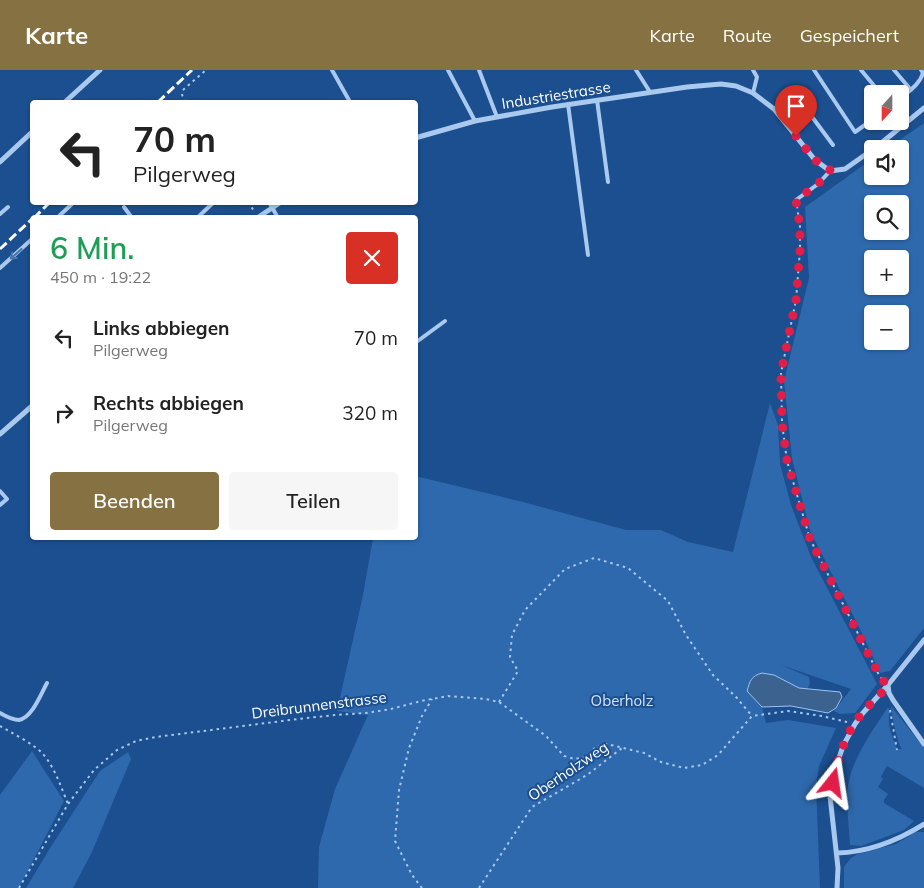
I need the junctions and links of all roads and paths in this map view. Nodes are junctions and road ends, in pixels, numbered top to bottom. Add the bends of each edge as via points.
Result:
1 (100, 70) edge
2 (206, 70) edge
3 (332, 70) edge
4 (448, 70) edge
5 (479, 70) edge
6 (636, 70) edge
7 (753, 70) edge
8 (814, 70) edge
9 (861, 70) edge
10 (894, 70) edge
11 (921, 70) edge
12 (874, 85) edge
13 (911, 90) joint
14 (650, 92) junction
15 (752, 93) junction
16 (66, 100) edge
17 (185, 100) edge
18 (349, 100) edge
19 (597, 100) junction
20 (568, 104) junction
21 (924, 108) edge
22 (774, 110) junction
23 (497, 117) junction
24 (475, 121) junction
25 (864, 126) edge
26 (30, 134) edge
27 (418, 137) edge
28 (884, 140) edge
29 (833, 145) dead end
30 (864, 155) edge
31 (1, 159) edge
32 (830, 170) junction
33 (608, 182) dead end
34 (796, 200) joint
35 (71, 205) edge
36 (211, 205) edge
37 (271, 205) edge
38 (8, 207) dead end
39 (124, 208) dead end
40 (0, 214) edge
41 (60, 215) edge
42 (130, 215) edge
43 (199, 215) edge
44 (259, 215) edge
45 (30, 241) edge
46 (588, 255) dead end
47 (0, 268) edge
48 (445, 321) dead end
49 (418, 341) edge
50 (30, 408) edge
51 (0, 434) edge
52 (0, 491) edge
53 (0, 505) edge
54 (924, 640) edge
55 (47, 683) dead end
56 (888, 686) junction
57 (889, 692) junction
58 (432, 699) junction
59 (498, 702) junction
60 (0, 713) edge
61 (752, 716) junction
62 (855, 724) junction
63 (0, 726) edge
64 (924, 744) edge
65 (622, 748) junction
66 (897, 750) dead end
67 (68, 804) junction
68 (924, 824) edge
69 (837, 853) junction
70 (19, 888) edge
71 (422, 888) edge
72 (479, 888) edge
73 (837, 888) edge

1 - 16 street
2 - 17 path via 184,89
3 - 18 lane
4 - 24 lane
5 - 23 lane
6 - 14 lane
7 - 15 lane via 757,77
8 - 25 lane via 855,132
9 - 12 lane
10 - 13 lane
11 - 13 lane via 921,80
14 - 15 street, Industriestrasse via 721,84
14 - 19 street, Industriestrasse
15 - 22 street, Industriestrasse
19 - 20 street, Industriestrasse
19 - 33 lane
20 - 23 street, Industriestrasse
20 - 46 lane
21 - 28 street
22 - 29 lane via 795,94
22 - 32 street, Industriestrasse via 815,160
23 - 24 street, Industriestrasse
24 - 27 street, Industriestrasse
26 - 31 street
30 - 32 street via 845,169
32 - 34 lane via 818,184
34 - 56 path via 800,250 796,300 781,373 787,461 810,539 880,677
35 - 41 lane
36 - 43 lane
37 - 44 street
38 - 40 lane
39 - 42 lane
45 -> 47 lane
48 - 49 lane
50 - 51 street
52 - 53 lane via 7,499
54 - 56 street
55 - 60 lane via 29,715 18,720
56 - 57 street
56 - 62 street
57 - 64 street
57 - 66 path
58 - 59 path, Dreibrunnenstrasse via 448,696
58 - 67 path, Dreibrunnenstrasse via 366,713 136,741 117,750 94,770
58 - 71 path via 409,748 399,790 395,841
59 - 61 path via 518,671 510,657 512,635 525,610 565,569 594,558 628,568 668,601 713,675
59 - 65 path, Dreibrunnenstrasse via 546,736 564,756 574,759 585,757 596,747 608,744
61 - 62 path via 788,711
61 - 65 path, Dreibrunnenstrasse via 718,755 702,765 684,768
62 - 69 street via 843,746 830,796
63 - 67 path via 42,754 52,767
65 - 72 path, Oberholzweg via 587,774 532,807
67 - 70 path, Dreibrunnenstrasse
68 - 69 street via 879,847
69 - 73 street

